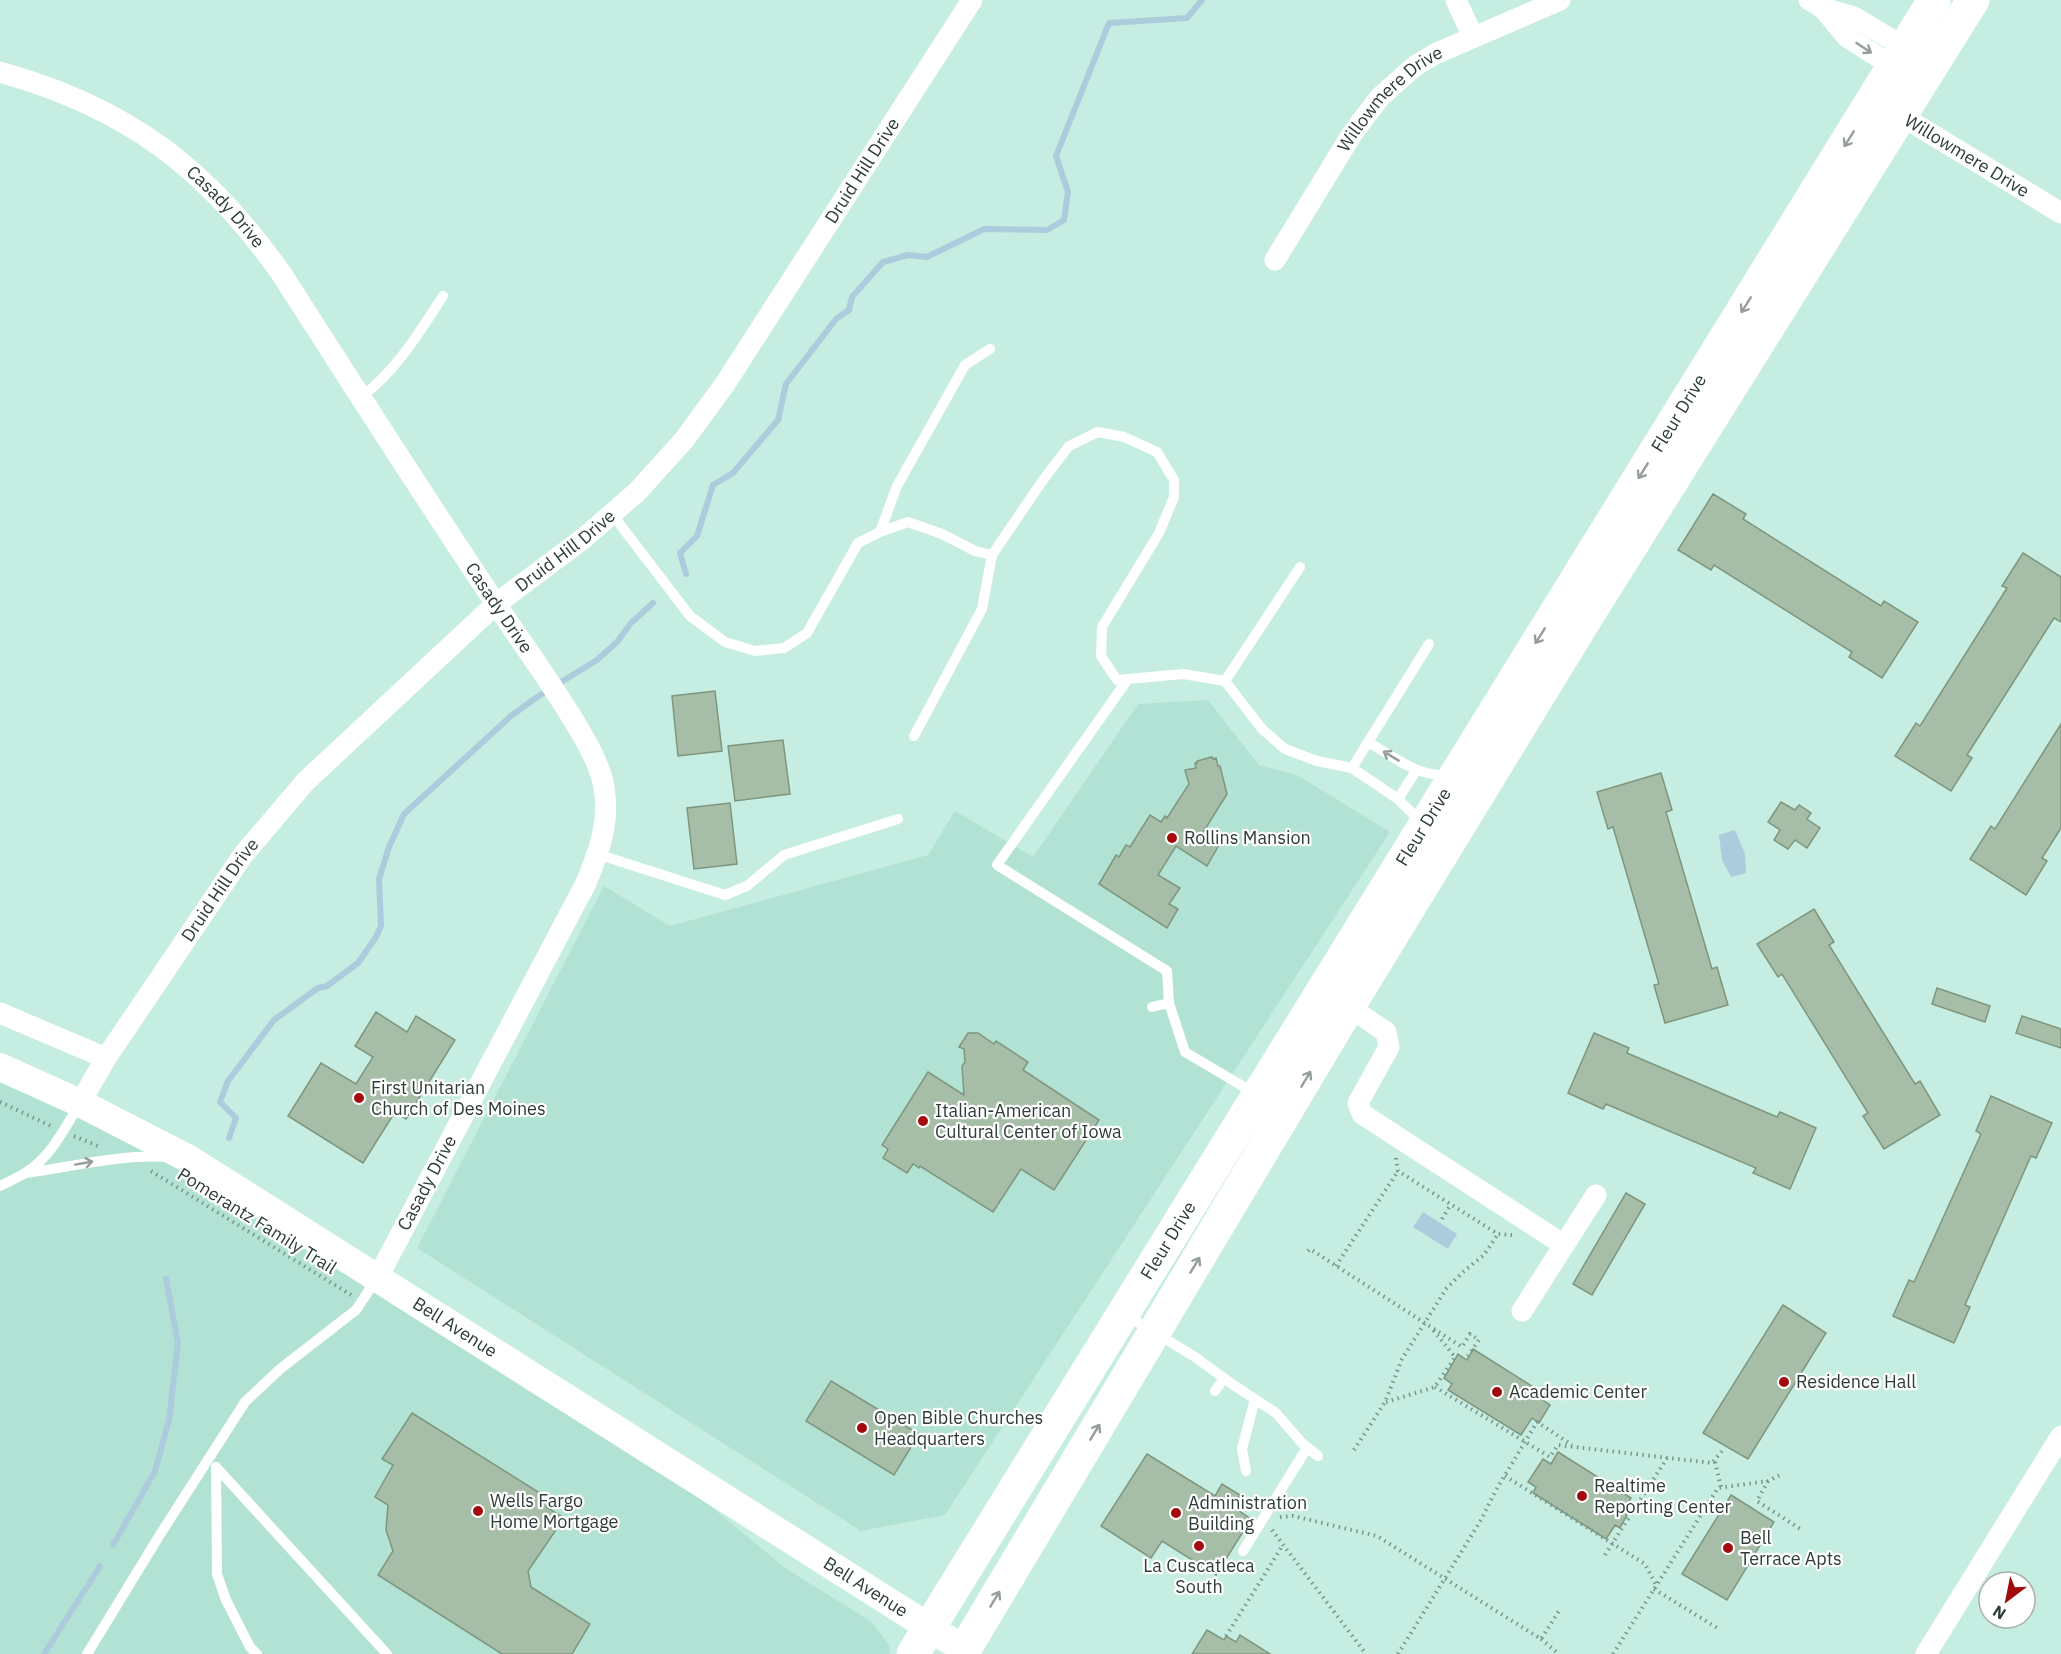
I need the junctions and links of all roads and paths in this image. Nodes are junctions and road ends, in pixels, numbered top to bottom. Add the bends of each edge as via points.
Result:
1 (972, 0) edge
2 (1456, 0) edge
3 (1560, 0) edge
4 (1934, 0) edge
5 (1973, 0) edge
6 (1819, 3) edge
7 (1473, 37) junction
8 (1912, 66) junction
9 (0, 72) edge
10 (1887, 107) junction
11 (2061, 213) edge
12 (1275, 260) dead end
13 (443, 296) dead end
14 (990, 349) dead end
15 (361, 398) junction
16 (612, 514) junction
17 (880, 532) junction
18 (992, 555) junction
19 (1300, 567) dead end
20 (496, 604) junction
21 (1429, 644) dead end
22 (1128, 679) junction
23 (1225, 681) junction
24 (914, 736) dead end
25 (1368, 742) junction
26 (1352, 768) junction
27 (1416, 771) junction
28 (1455, 774) junction
29 (1398, 799) junction
30 (898, 819) dead end
31 (1422, 828) junction
32 (597, 854) junction
33 (1335, 998) junction
34 (1169, 1002) junction
35 (1152, 1007) dead end
36 (0, 1013) edge
37 (106, 1058) junction
38 (0, 1067) edge
39 (0, 1102) edge
40 (80, 1103) junction
41 (1271, 1104) junction
42 (47, 1124) dead end
43 (79, 1138) dead end
44 (105, 1149) dead end
45 (1400, 1149) dead end
46 (189, 1159) junction
47 (149, 1170) dead end
48 (1398, 1171) junction
49 (26, 1173) junction
50 (0, 1186) edge
51 (1596, 1195) dead end
52 (1451, 1204) junction
53 (1442, 1219) dead end
54 (1498, 1234) junction
55 (1518, 1236) dead end
56 (1564, 1245) junction
57 (1308, 1251) dead end
58 (1336, 1266) junction
59 (378, 1277) junction
60 (350, 1295) dead end
61 (1522, 1311) dead end
62 (1123, 1312) junction
63 (1427, 1324) junction
64 (1155, 1332) junction
65 (1466, 1359) dead end
66 (1224, 1378) junction
67 (1435, 1387) junction
68 (1215, 1391) dead end
69 (1255, 1399) junction
70 (1386, 1402) junction
71 (2061, 1436) edge
72 (1525, 1442) junction
73 (1575, 1447) junction
74 (216, 1448) junction
75 (1307, 1448) junction
76 (1354, 1450) dead end
77 (1722, 1451) dead end
78 (1318, 1456) dead end
79 (1667, 1458) junction
80 (1715, 1462) junction
81 (216, 1467) junction
82 (1246, 1472) dead end
83 (1780, 1475) dead end
84 (1505, 1476) junction
85 (1768, 1481) junction
86 (1721, 1488) junction
87 (1263, 1519) junction
88 (1802, 1530) dead end
89 (1612, 1543) junction
90 (1283, 1545) junction
91 (1243, 1551) dead end
92 (1605, 1555) dead end
93 (1445, 1579) junction
94 (1655, 1587) junction
95 (1559, 1611) dead end
96 (1719, 1629) dead end
97 (1227, 1636) dead end
98 (1541, 1639) junction
99 (922, 1641) edge
100 (964, 1652) edge
101 (87, 1654) edge
102 (257, 1654) edge
103 (387, 1654) edge
104 (1366, 1654) edge
105 (1398, 1654) edge
106 (1559, 1654) edge
107 (1613, 1654) edge
108 (1926, 1654) edge

1 - 16 street, Druid Hill Drive via 725,384 684,440
2 - 7 street
3 - 7 street, Willowmere Drive
4 - 8 main road, Fleur Drive
5 - 8 main road, Fleur Drive
6 - 8 street via 1854,17
7 - 12 street, Willowmere Drive via 1415,66 1380,97 1352,134
8 - 10 main road, Fleur Drive
9 - 15 street, Casady Drive via 76,97 117,118 158,144 210,187 256,238
10 - 11 street, Willowmere Drive
10 -> 28 main road, Fleur Drive
10 - 33 main road, Fleur Drive via 1585,620
13 - 15 lane via 416,339 377,386
14 - 17 lane via 965,364 897,486
15 - 20 street, Casady Drive
16 - 17 lane via 690,616 725,642 755,651 784,648 807,633 858,543
16 - 20 street, Druid Hill Drive
17 - 18 lane via 908,522
18 - 22 lane via 1069,446 1098,432 1124,437 1157,452 1174,480 1174,497 1159,533 1102,627 1101,656 1117,680
18 - 24 lane via 982,609
19 - 23 lane
20 - 32 street, Casady Drive via 551,684 595,759 604,785 606,824
20 - 37 street, Druid Hill Drive via 306,781 243,855
21 - 25 lane
22 - 23 lane via 1183,674
22 - 34 lane via 997,865 1167,972
23 - 26 lane via 1262,729 1285,749
25 - 26 lane
27 -> 25 lane
26 - 29 lane
27 - 28 lane via 1436,776
27 - 29 lane
28 - 31 main road, Fleur Drive
29 - 31 lane
30 - 32 lane via 784,855 747,886 725,896
31 - 33 main road, Fleur Drive
32 - 59 street, Casady Drive via 586,883
33 - 41 main road, Fleur Drive
33 - 56 street via 1386,1032 1389,1047 1358,1103 1362,1114
34 - 35 lane
34 - 41 lane via 1185,1052
36 - 37 street
37 - 40 street
38 - 40 main road, Bell Avenue
39 - 42 path
40 - 46 main road, Bell Avenue
40 - 49 lane via 55,1144
41 - 62 main road, Fleur Drive
64 -> 41 main road, Fleur Drive
43 - 44 path
45 - 48 path via 1396,1156
49 -> 46 lane via 123,1158
46 - 59 main road, Bell Avenue
47 - 60 path, Pomerantz Family Trail
48 - 52 path
48 - 58 path
49 - 50 lane
51 - 56 street
52 - 53 path
52 - 54 path
54 - 55 path
54 - 63 path via 1484,1256 1446,1289
56 - 61 street
57 - 58 path
58 - 63 path
59 - 74 lane via 356,1310 280,1369 246,1402
59 - 99 main road, Bell Avenue
62 - 64 lane
62 - 99 main road, Fleur Drive
63 - 65 path via 1462,1347 1470,1334 1479,1340
63 - 67 path via 1455,1357
63 - 70 path via 1402,1359
64 - 66 lane
100 -> 64 main road, Fleur Drive
66 - 68 lane
66 - 69 lane
67 - 70 path
67 - 72 path
69 - 75 lane via 1276,1413
69 - 82 lane via 1242,1449
70 - 76 path
71 - 108 street
72 - 73 path via 1550,1457 1558,1445
72 - 73 path via 1537,1422
72 - 84 path
73 - 79 path
74 - 81 lane
74 - 101 lane
75 - 78 lane
75 - 87 lane
77 - 80 path
79 - 80 path
79 - 89 path
80 - 86 path
81 - 102 lane via 217,1574 226,1600
81 - 103 lane
83 - 85 path
84 - 89 path
84 - 93 path
85 - 86 path
85 - 88 path via 1757,1501
86 - 94 path
87 - 90 path
87 - 91 lane
87 - 93 path via 1293,1516 1377,1536
89 - 92 path
89 - 94 path via 1645,1564
90 - 97 path
90 - 104 path
93 - 98 path
93 - 105 path
94 - 96 path
94 - 107 path
95 - 98 path
98 - 106 path
99 - 100 main road, Bell Avenue

